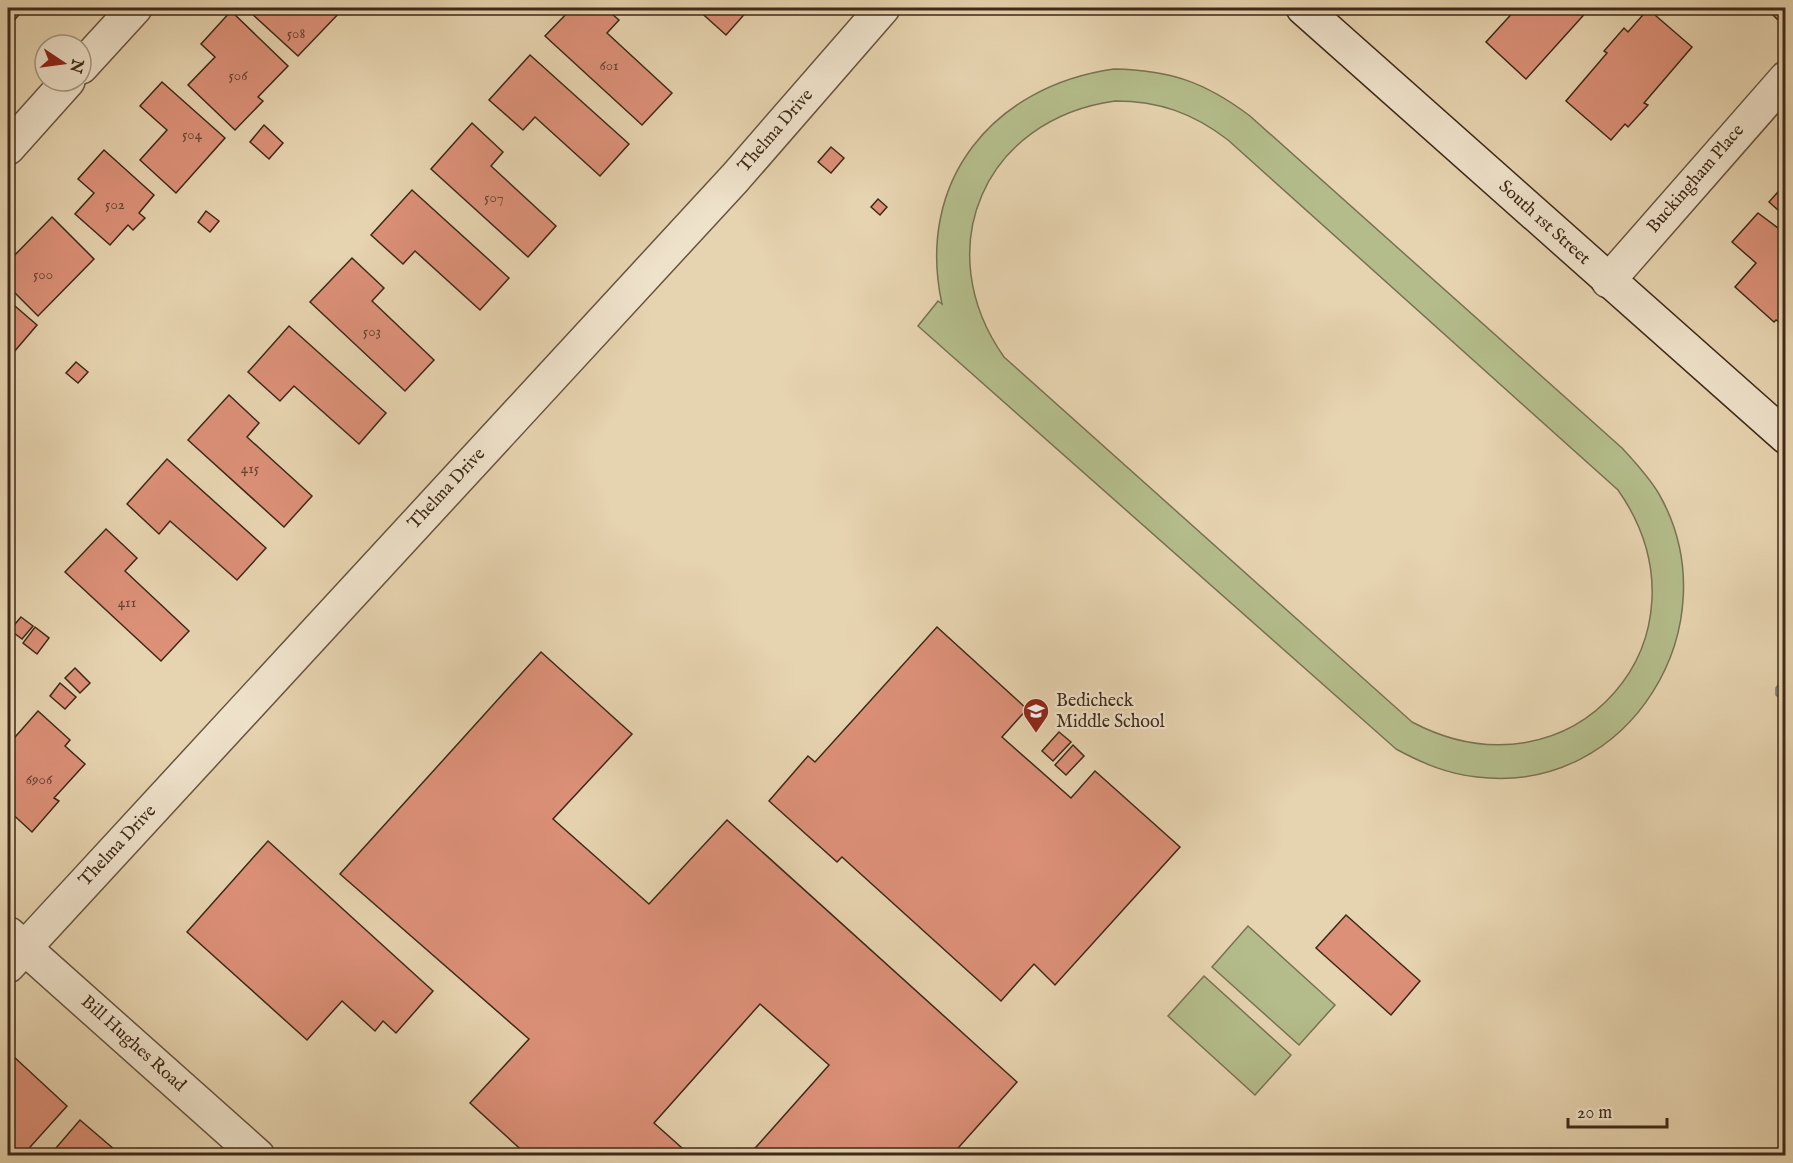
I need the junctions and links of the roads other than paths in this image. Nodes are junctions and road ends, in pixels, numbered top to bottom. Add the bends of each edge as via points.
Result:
1 (135, 8) edge
2 (883, 8) edge
3 (1303, 8) edge
4 (93, 54) edge
5 (1785, 78) edge
6 (57, 93) edge
7 (8, 148) edge
8 (1608, 281) junction
9 (1785, 437) edge
10 (13, 949) edge
11 (258, 1155) edge

1 - 4 street
2 - 10 street, Thelma Drive via 735,178
3 - 8 street, South 1st Street
5 - 8 street, Buckingham Place
6 - 7 street
8 - 9 street, South 1st Street
10 - 11 street, Bill Hughes Road

